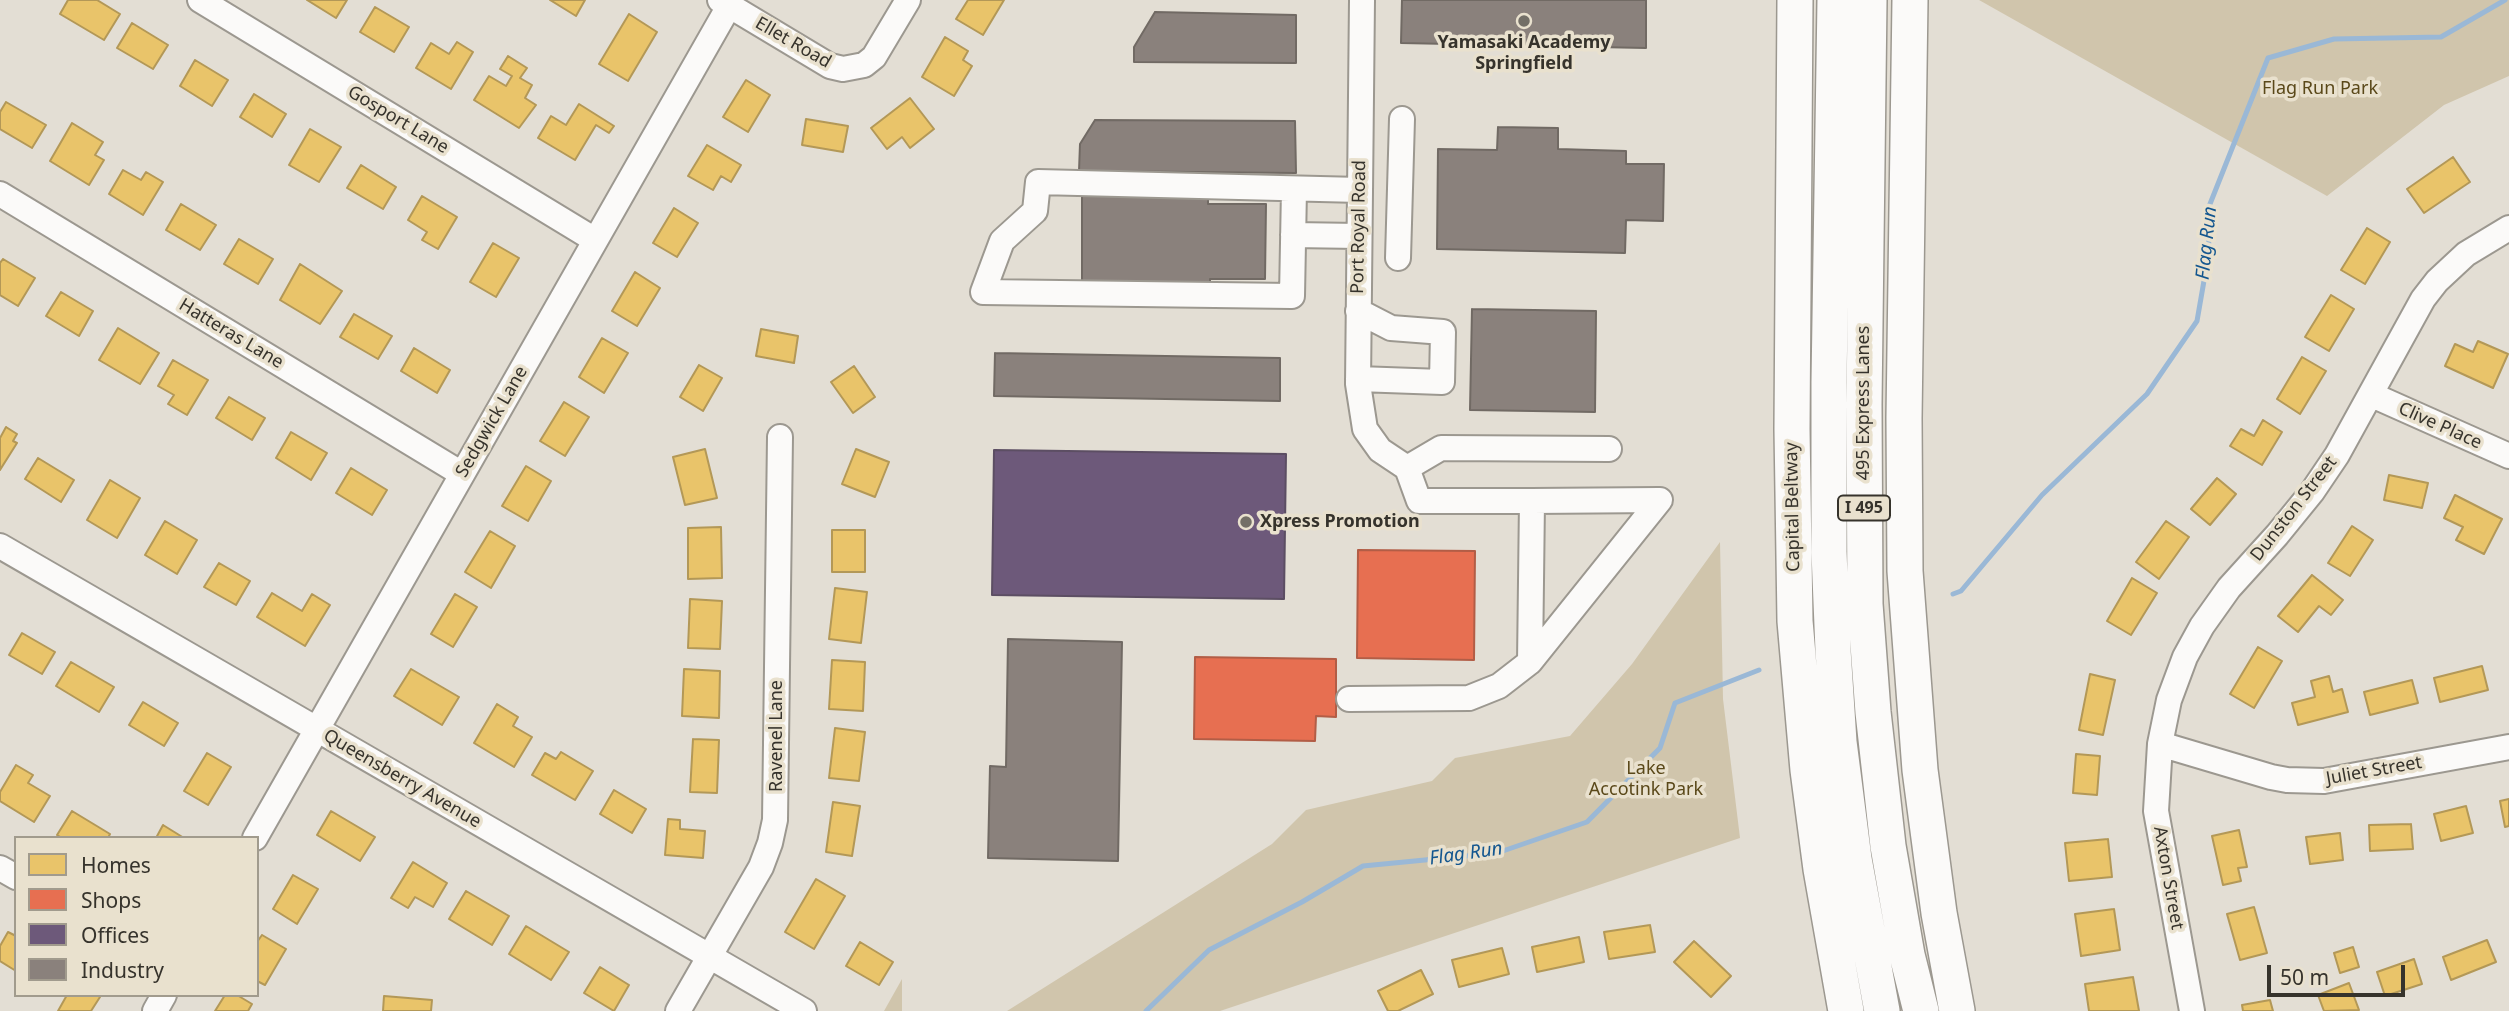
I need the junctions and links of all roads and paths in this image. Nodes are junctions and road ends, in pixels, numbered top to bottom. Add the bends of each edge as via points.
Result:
1 (200, 0) edge
2 (908, 0) edge
3 (1362, 0) edge
4 (1795, 0) edge
5 (1835, 0) edge
6 (1869, 0) edge
7 (1910, 0) edge
8 (724, 3) edge
9 (1402, 119) dead end
10 (1294, 189) junction
11 (1360, 190) junction
12 (0, 194) edge
13 (2509, 228) edge
14 (1293, 234) junction
15 (1359, 236) junction
16 (595, 240) junction
17 (1398, 258) dead end
18 (1358, 311) junction
19 (1358, 379) junction
20 (2372, 395) junction
21 (780, 437) dead end
22 (1609, 449) dead end
23 (2509, 456) edge
24 (1407, 468) junction
25 (462, 474) junction
26 (1532, 501) junction
27 (0, 546) edge
28 (1530, 662) junction
29 (1349, 699) dead end
30 (317, 729) junction
31 (2160, 744) junction
32 (2509, 747) edge
33 (256, 836) edge
34 (710, 956) junction
35 (678, 1011) edge
36 (804, 1011) edge
37 (1846, 1011) edge
38 (1882, 1011) edge
39 (1921, 1011) edge
40 (1957, 1011) edge
41 (2192, 1011) edge

1 - 16 street, Gosport Lane
2 - 8 street, Ellet Road via 874,57 864,65 843,69 830,66
3 - 11 street, Port Royal Road
4 - 37 highway, Capital Beltway via 1795,621 1816,832
5 - 38 highway, 495 Express Lanes / I 495 via 1829,382 1833,650 1853,846
6 - 39 highway, 495 Express Lanes / I 495 via 1865,604 1888,846
7 - 40 highway, I 495 via 1905,571 1920,770
8 - 16 street, Sedgwick Lane
9 - 17 street
10 - 11 street
10 - 14 street
10 - 14 street via 1038,182 1035,211 1002,241 983,292 1292,296
11 - 15 street, Port Royal Road
12 - 25 street, Hatteras Lane
13 - 20 street, Dunston Street via 2466,254 2437,281 2405,329
14 - 15 street
15 - 18 street, Port Royal Road
16 - 25 street, Sedgwick Lane
18 - 19 street, Port Royal Road
18 - 19 street via 1391,328 1444,332 1443,382
19 - 24 street, Port Royal Road via 1366,429 1380,450
20 - 23 street, Clive Place
20 - 31 street, Dunston Street via 2312,492 2202,626 2169,699
21 - 34 street, Ravenel Lane via 775,820 761,867
22 - 24 street via 1441,448
24 - 26 street via 1419,501
25 - 30 street, Sedgwick Lane
26 - 28 street
26 - 28 street via 1660,500
27 - 30 street, Queensberry Avenue
28 - 29 street via 1499,686 1469,698
30 - 33 street, Sedgwick Lane
30 - 34 street, Queensberry Avenue
31 - 32 street, Juliet Street via 2272,777 2323,781
31 - 41 street, Axton Street via 2156,811
34 - 35 street, Ravenel Lane
34 - 36 street, Queensberry Avenue

